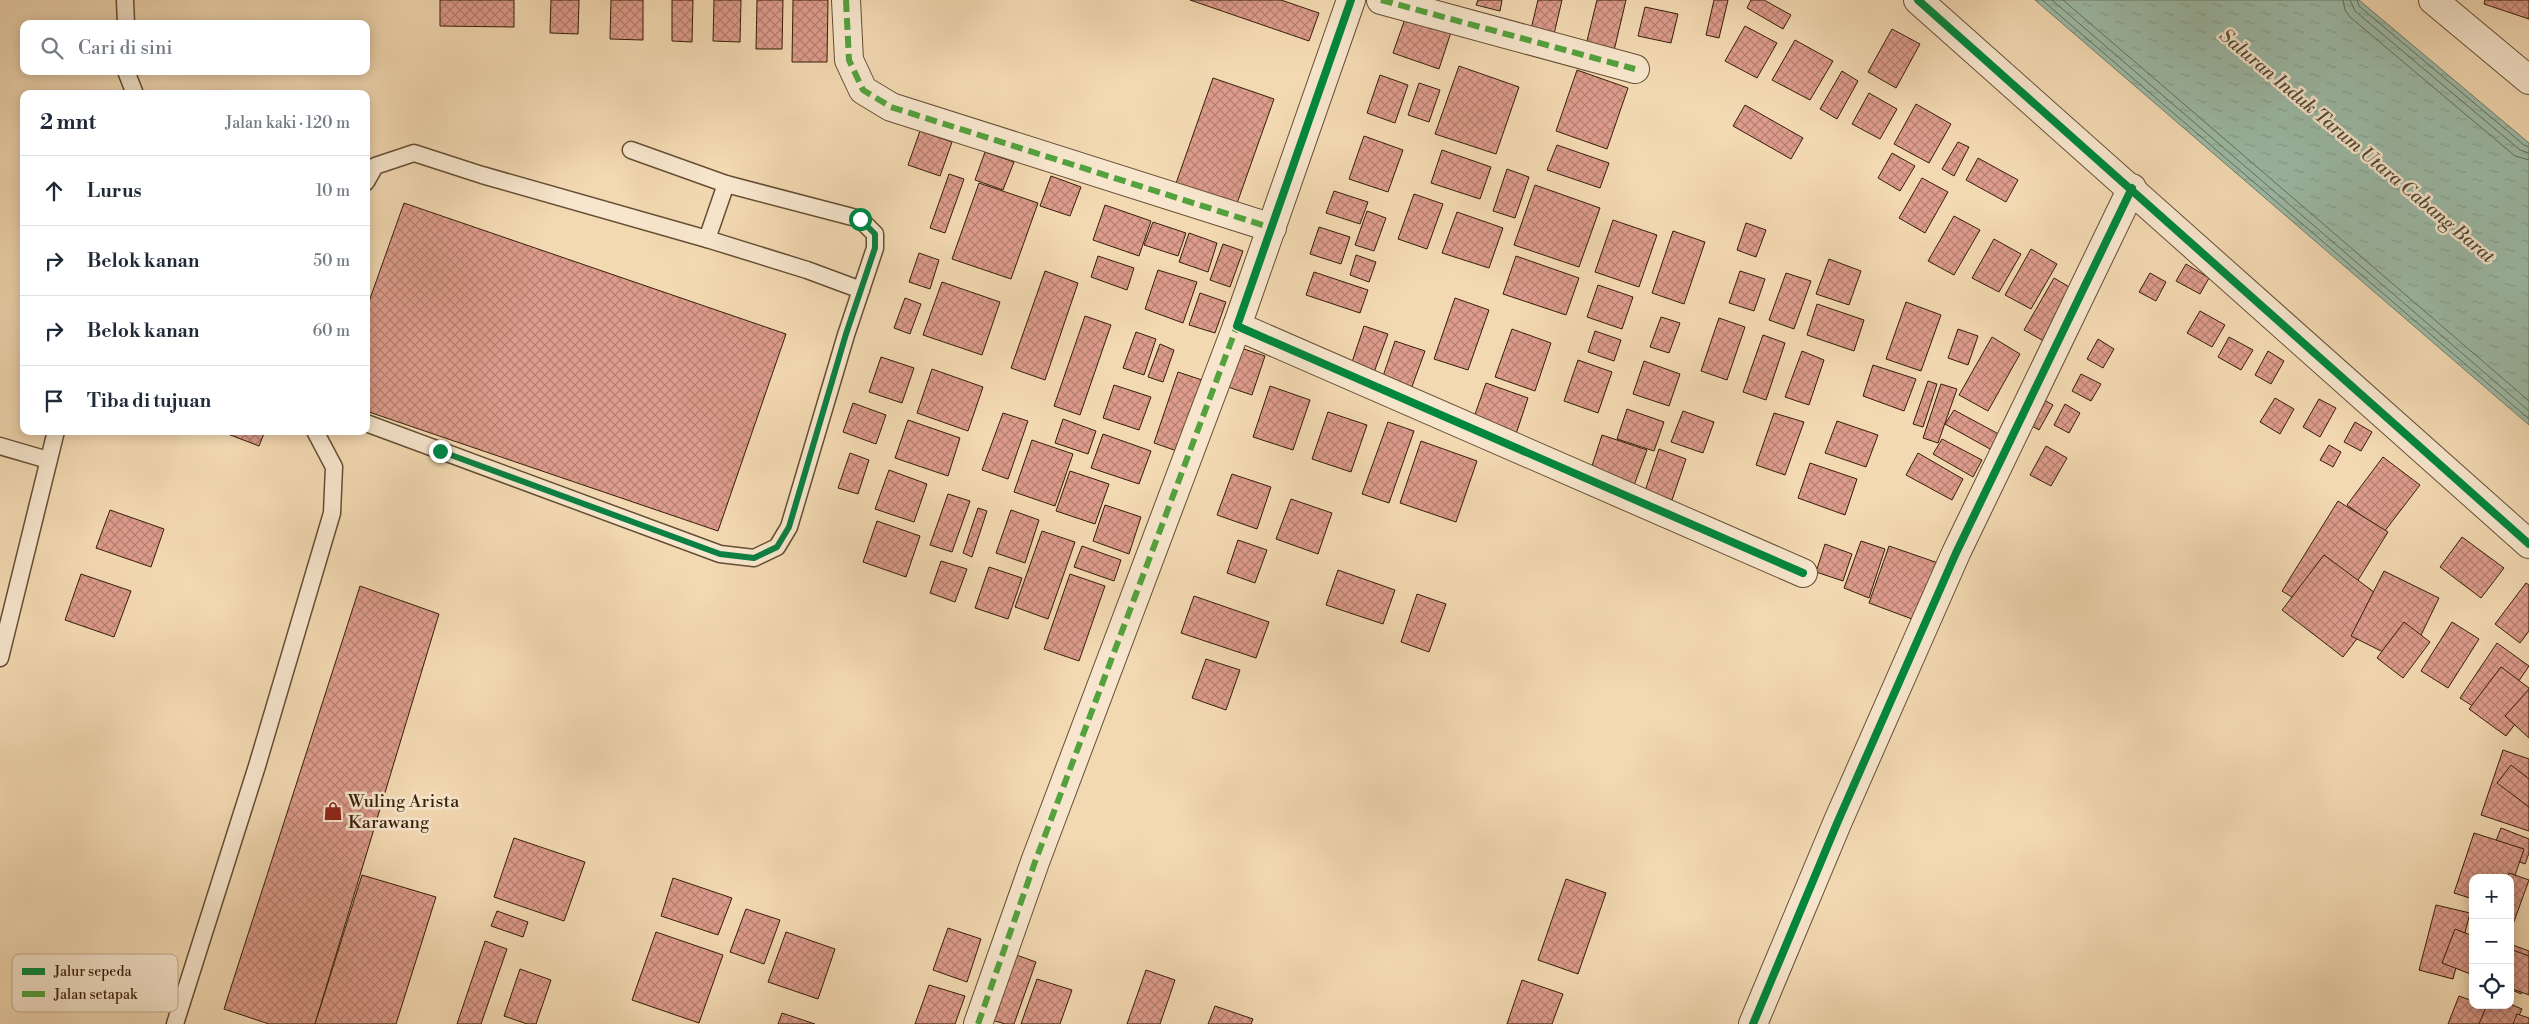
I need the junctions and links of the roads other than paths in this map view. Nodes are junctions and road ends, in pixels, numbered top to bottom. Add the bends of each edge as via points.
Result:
1 (125, 0) edge
2 (846, 0) edge
3 (1351, 0) edge
4 (1381, 0) edge
5 (1918, 0) edge
6 (2433, 0) edge
7 (126, 20) edge
8 (1635, 69) dead end
9 (127, 75) edge
10 (2529, 80) edge
11 (133, 90) edge
12 (631, 150) dead end
13 (370, 175) edge
14 (726, 184) junction
15 (2132, 188) junction
16 (1272, 228) junction
17 (707, 239) junction
18 (860, 290) junction
19 (1237, 326) junction
20 (370, 424) edge
21 (55, 435) edge
22 (317, 435) edge
23 (0, 446) edge
24 (48, 460) junction
25 (2529, 544) edge
26 (1803, 573) dead end
27 (0, 658) edge
28 (175, 1024) edge
29 (978, 1024) edge
30 (1753, 1024) edge

1 - 7 lane
2 - 16 street via 849,60 863,90 891,107
3 - 16 street
4 - 8 street
5 - 15 street
6 - 10 street
9 - 11 lane
12 - 14 lane
13 - 17 lane via 375,166 414,153
14 - 17 lane
14 - 18 lane via 860,219 875,234 875,248
15 - 25 street
15 - 30 street via 1956,553
16 - 19 street
17 - 18 lane
18 - 20 lane via 789,527 777,547 754,558 720,554
19 - 26 street
19 - 29 street via 1038,853
21 - 24 lane
22 - 28 lane via 334,468 332,513 257,766
23 - 24 lane
24 - 27 lane

